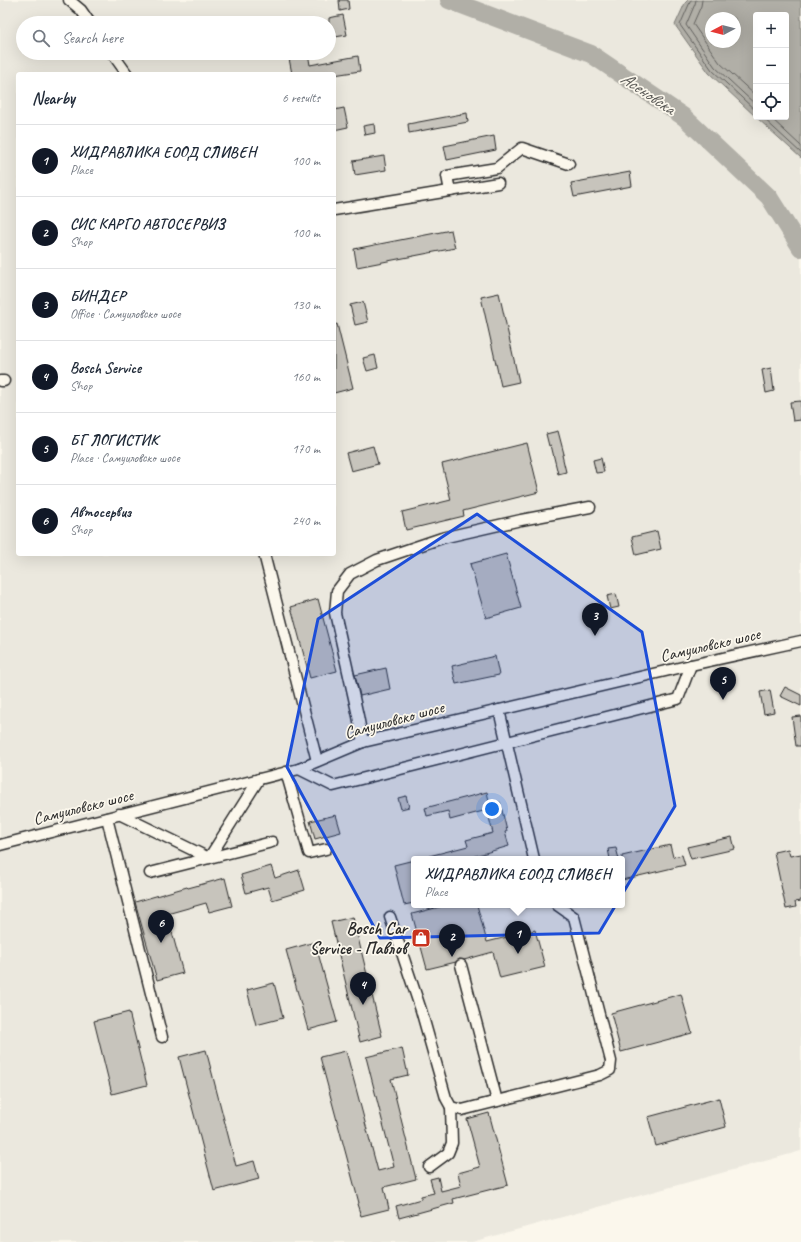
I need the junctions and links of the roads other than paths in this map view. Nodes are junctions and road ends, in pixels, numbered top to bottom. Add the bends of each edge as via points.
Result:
1 (69, 0) edge
2 (85, 16) edge
3 (117, 60) edge
4 (126, 72) edge
5 (569, 164) dead end
6 (498, 183) dead end
7 (450, 191) junction
8 (336, 210) edge
9 (590, 507) dead end
10 (265, 556) edge
11 (801, 641) edge
12 (691, 665) junction
13 (499, 710) junction
14 (363, 742) junction
15 (506, 742) junction
16 (317, 761) junction
17 (299, 769) junction
18 (286, 772) junction
19 (258, 779) junction
20 (119, 814) junction
21 (107, 818) junction
22 (272, 842) dead end
23 (0, 844) edge
24 (326, 849) dead end
25 (533, 856) edge
26 (209, 858) junction
27 (150, 873) dead end
28 (561, 908) edge
29 (390, 917) dead end
30 (461, 965) dead end
31 (162, 1037) dead end
32 (497, 1101) junction
33 (451, 1108) junction
34 (429, 1168) dead end

1 - 2 street
3 - 4 street
5 - 7 street via 522,148 496,168 447,176
6 - 7 street
7 - 8 street
9 - 14 street via 442,538 377,560 350,574 337,591 335,613
10 - 16 street
11 - 12 street, Самуиловско шосе
12 - 13 street, Самуиловско шосе
12 - 15 street via 678,699
13 - 14 street, Самуиловско шосе
13 - 15 street
14 - 16 street, Самуиловско шосе
15 - 17 street via 333,786
15 - 25 street
16 - 17 street, Самуиловско шосе
17 - 18 street, Самуиловско шосе
18 - 19 street, Самуиловско шосе
18 - 24 street via 309,854
19 - 20 street, Самуиловско шосе
19 - 26 street
20 - 21 street, Самуиловско шосе
20 - 26 street
21 - 23 street, Самуиловско шосе
21 - 31 street
22 - 26 street
26 - 27 street
28 - 32 street via 574,917 611,1061 610,1070 600,1075
29 - 33 street
30 - 32 street
32 - 33 street via 462,1110
33 - 34 street via 452,1143 448,1153

